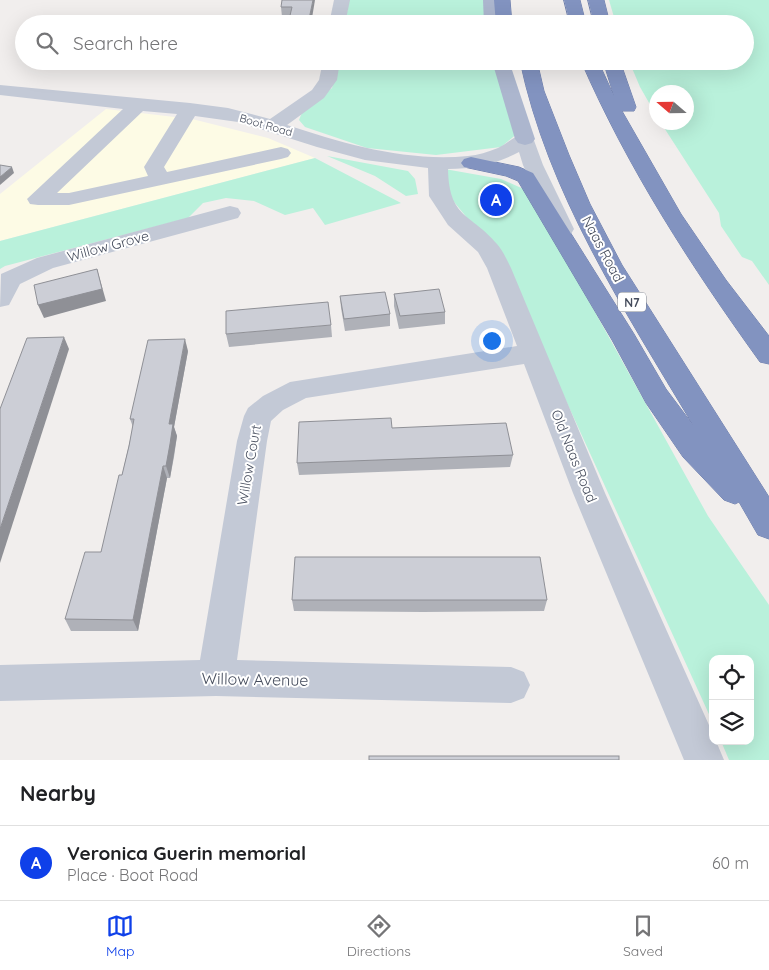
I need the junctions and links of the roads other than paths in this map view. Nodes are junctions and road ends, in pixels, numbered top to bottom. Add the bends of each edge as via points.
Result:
1 (342, 0) edge
2 (491, 0) edge
3 (502, 0) edge
4 (572, 0) edge
5 (596, 0) edge
6 (339, 15) edge
7 (492, 15) edge
8 (503, 15) edge
9 (576, 15) edge
10 (600, 15) edge
11 (330, 70) edge
12 (503, 70) edge
13 (517, 70) edge
14 (530, 70) edge
15 (593, 70) edge
16 (614, 70) edge
17 (0, 90) edge
18 (139, 104) junction
19 (190, 109) junction
20 (272, 126) junction
21 (525, 139) junction
22 (281, 153) dead end
23 (438, 162) junction
24 (471, 163) junction
25 (160, 179) junction
26 (649, 182) junction
27 (575, 195) junction
28 (230, 213) dead end
29 (580, 267) junction
30 (0, 299) edge
31 (532, 353) junction
32 (769, 355) edge
33 (767, 522) edge
34 (216, 678) junction
35 (0, 683) edge
36 (511, 685) dead end
37 (704, 760) edge

1 - 6 street
2 - 7 main road
3 - 8 highway
4 - 9 highway
5 - 10 highway
11 - 20 street via 328,80 318,94
12 - 21 main road
13 - 27 highway via 542,139
14 - 27 highway, Naas Road / N7 via 535,92
15 - 26 highway via 609,108
16 - 26 highway via 644,150
17 - 18 street, Boot Road
18 - 19 street, Boot Road
18 - 25 street via 38,199 69,199
19 - 20 street, Boot Road via 228,114
19 - 25 street via 154,167
20 - 23 street, Boot Road via 355,152 399,160
21 - 24 street, Boot Road via 514,149
21 - 29 street, Naas Road via 533,165
22 - 25 street
23 - 24 street, Boot Road
23 - 31 street, Old Naas Road via 440,196 456,220 488,248
24 - 29 highway via 512,171 526,178
26 - 32 highway via 721,291
27 - 33 highway, Naas Road / N7 via 610,265
28 - 30 street, Willow Grove via 45,263 10,279
29 - 33 highway via 656,396 694,449
31 - 34 street, Willow Court via 300,389 273,403 258,416
31 - 37 street, Old Naas Road
34 - 35 street, Willow Avenue
34 - 36 street, Willow Avenue

